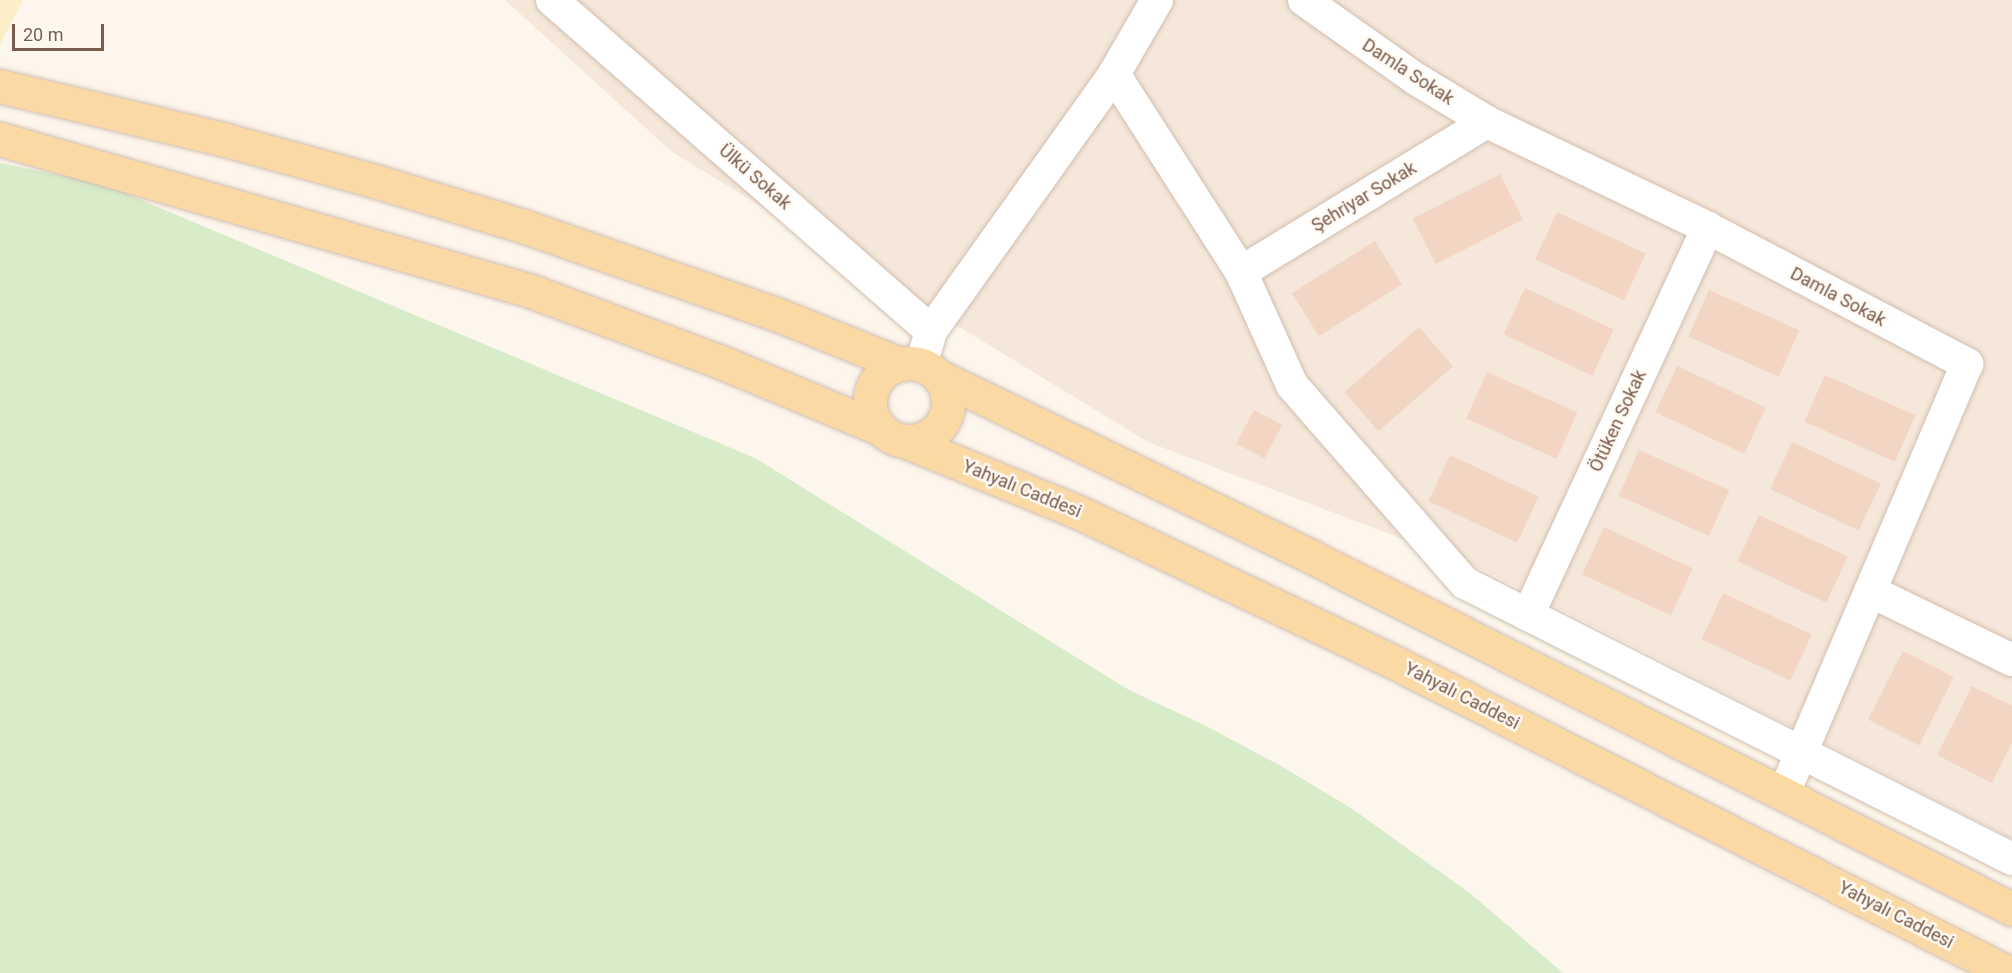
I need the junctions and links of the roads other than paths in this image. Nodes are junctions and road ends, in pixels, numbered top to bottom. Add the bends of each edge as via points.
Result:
1 (552, 0) edge
2 (1156, 0) edge
3 (1304, 0) edge
4 (1114, 74) junction
5 (0, 86) edge
6 (1487, 122) junction
7 (0, 139) edge
8 (1708, 228) junction
9 (1241, 272) junction
10 (931, 331) junction
11 (920, 368) junction
12 (893, 435) junction
13 (1870, 591) junction
14 (1528, 615) junction
15 (2012, 660) edge
16 (1801, 752) junction
17 (1784, 794) junction
18 (2012, 859) edge
19 (2012, 909) edge
20 (2009, 973) edge

1 - 10 street, Ülkü Sokak
2 - 4 street
3 - 6 street, Damla Sokak via 1416,79
4 - 9 street
4 - 10 street
5 - 11 main road via 375,180 523,226
6 - 8 street, Damla Sokak
6 - 9 street, Şehriyar Sokak
7 - 12 main road, Yahyalı Caddesi via 531,291 721,362
8 - 13 street, Damla Sokak via 1967,364
8 - 14 street, Ötüken Sokak
9 - 14 street via 1292,385 1464,583
10 - 11 street
11 - 12 main road via 888,370 872,391 873,418
11 - 12 main road via 949,400 947,414 931,436 918,441
11 - 17 main road via 1314,558
12 - 20 main road, Yahyalı Caddesi via 1078,512 1396,663
13 - 15 street
13 - 16 street, Damla Sokak
14 - 16 street
16 - 17 street, Damla Sokak
16 - 18 street
17 - 19 main road

